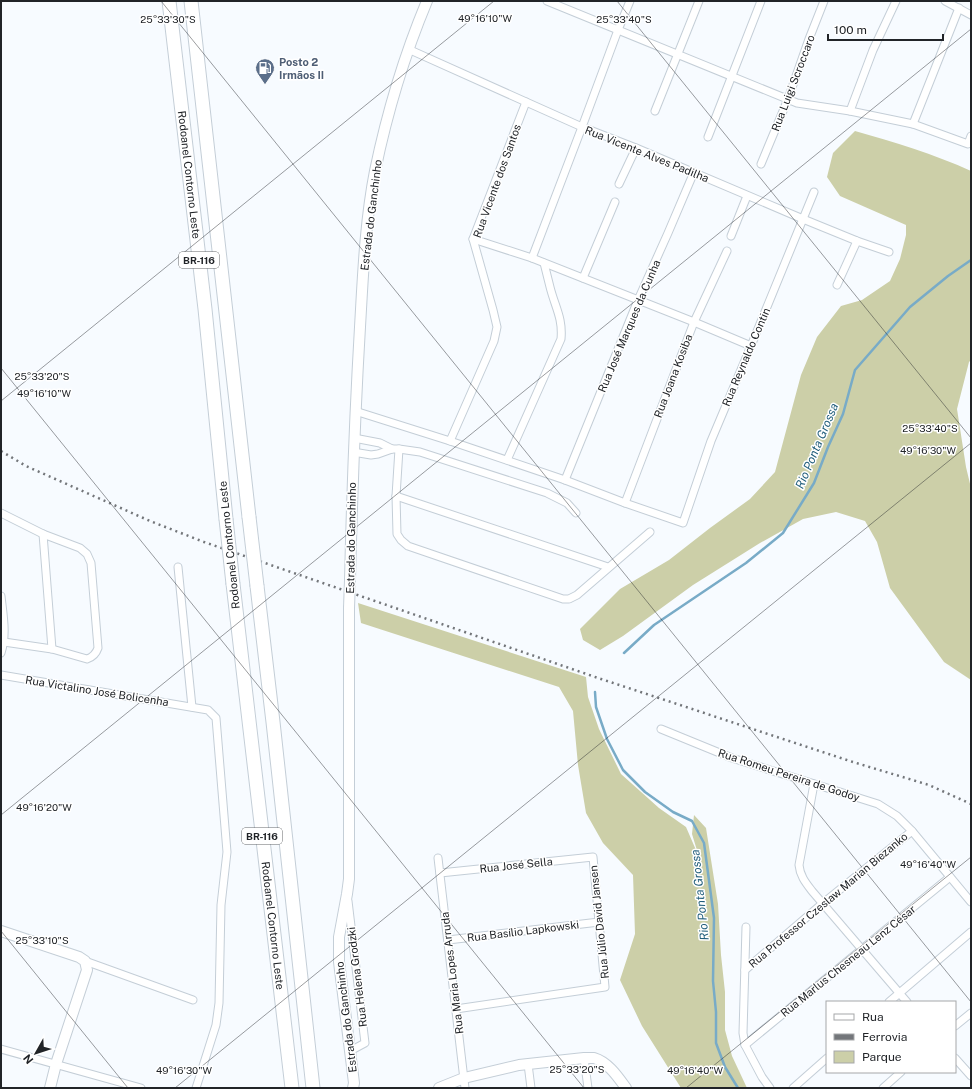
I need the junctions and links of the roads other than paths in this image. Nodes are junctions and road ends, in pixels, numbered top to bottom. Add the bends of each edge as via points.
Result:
1 (169, 1) edge
2 (191, 1) edge
3 (427, 1) edge
4 (547, 1) edge
5 (630, 1) edge
6 (699, 1) edge
7 (761, 1) edge
8 (824, 1) edge
9 (896, 1) edge
10 (945, 1) edge
11 (565, 4) edge
12 (959, 8) junction
13 (971, 15) edge
14 (618, 30) junction
15 (408, 49) junction
16 (677, 54) junction
17 (731, 76) junction
18 (788, 99) junction
19 (526, 102) junction
20 (655, 111) dead end
21 (850, 111) junction
22 (913, 124) junction
23 (582, 127) junction
24 (971, 136) edge
25 (708, 137) dead end
26 (636, 148) junction
27 (761, 164) dead end
28 (694, 172) junction
29 (619, 184) dead end
30 (814, 192) dead end
31 (747, 196) junction
32 (615, 202) dead end
33 (803, 219) junction
34 (731, 236) dead end
35 (473, 239) junction
36 (857, 241) junction
37 (727, 251) dead end
38 (889, 252) dead end
39 (532, 258) junction
40 (544, 263) junction
41 (583, 278) junction
42 (837, 285) dead end
43 (638, 300) junction
44 (694, 322) junction
45 (751, 346) junction
46 (355, 411) junction
47 (354, 438) junction
48 (450, 441) junction
49 (380, 443) junction
50 (395, 449) junction
51 (353, 452) junction
52 (378, 454) junction
53 (507, 460) junction
54 (565, 480) junction
55 (396, 496) junction
56 (625, 503) junction
57 (1, 513) edge
58 (576, 513) dead end
59 (650, 532) dead end
60 (43, 534) junction
61 (178, 567) dead end
62 (608, 567) junction
63 (1, 596) edge
64 (4, 642) junction
65 (52, 650) junction
66 (1, 653) edge
67 (1, 675) edge
68 (192, 707) junction
69 (661, 729) dead end
70 (814, 784) junction
71 (912, 830) junction
72 (593, 857) joint
73 (438, 858) dead end
74 (440, 873) junction
75 (950, 877) junction
76 (347, 894) junction
77 (971, 902) edge
78 (822, 904) junction
79 (600, 922) junction
80 (746, 927) dead end
81 (1, 931) edge
82 (971, 932) edge
83 (448, 940) junction
84 (862, 950) junction
85 (82, 959) junction
86 (745, 970) junction
87 (899, 993) junction
88 (193, 1000) dead end
89 (890, 1001) edge
90 (906, 1001) edge
91 (456, 1009) junction
92 (971, 1013) edge
93 (956, 1025) edge
94 (745, 1045) junction
95 (1, 1048) edge
96 (350, 1051) junction
97 (584, 1058) junction
98 (826, 1059) edge
99 (956, 1059) edge
100 (56, 1064) junction
101 (528, 1064) junction
102 (900, 1073) edge
103 (971, 1076) edge
104 (465, 1083) edge
105 (355, 1086) edge
106 (50, 1088) edge
107 (141, 1088) edge
108 (196, 1088) edge
109 (292, 1088) edge
110 (314, 1088) edge
111 (439, 1088) edge
112 (531, 1088) edge
113 (588, 1088) edge
114 (626, 1088) edge
115 (770, 1088) edge
116 (793, 1088) edge
117 (883, 1088) edge

1 - 109 highway, Rodoanel Contorno Leste / BR-116, bridge
2 - 110 highway, Rodoanel Contorno Leste / BR-116, bridge
3 - 15 street, Estrada do Ganchinho
4 - 11 street
5 - 14 street
6 - 16 street
7 - 17 street
8 - 18 street, Rua Luigi Scroccaro
9 - 21 street via 873,50
10 - 12 street
11 - 14 street
12 - 13 street
12 - 22 street
14 - 16 street
14 - 23 street
15 - 19 street, Rua Vicente Alves Padilha
15 - 46 street, Estrada do Ganchinho via 392,101 371,195
16 - 17 street
16 - 20 street
17 - 18 street
17 - 25 street
18 - 21 street via 797,103
18 - 27 street, Rua Luigi Scroccaro
19 - 23 street, Rua Vicente Alves Padilha
19 - 35 street, Rua Vicente dos Santos
21 - 22 street
22 - 24 street via 968,144
23 - 26 street, Rua Vicente Alves Padilha
23 - 39 street
26 - 28 street, Rua Vicente Alves Padilha
26 - 29 street
28 - 31 street, Rua Vicente Alves Padilha
28 - 43 street, Rua José Marques da Cunha
30 - 33 street, Rua Reynaldo Contin
31 - 33 street, Rua Vicente Alves Padilha
31 - 34 street
32 - 41 street
33 - 36 street, Rua Vicente Alves Padilha
33 - 45 street, Rua Reynaldo Contin
35 - 39 street
35 - 48 street, Rua Vicente dos Santos via 497,327 494,341
36 - 38 street, Rua Vicente Alves Padilha
36 - 42 street
37 - 44 street, Rua Joana Kosiba
39 - 40 street
40 - 41 street
40 - 53 street via 560,319 561,339
41 - 43 street
43 - 44 street
43 - 54 street, Rua José Marques da Cunha
44 - 45 street
44 - 56 street, Rua Joana Kosiba
45 - 56 street, Rua Reynaldo Contin via 710,442 683,523
46 - 47 street, Estrada do Ganchinho
46 - 48 street
47 - 49 street
47 - 51 street, Estrada do Ganchinho
48 - 53 street
49 - 50 street
49 - 52 street via 377,446
50 - 52 street
50 - 55 street
50 - 58 street via 420,452 547,493 567,503
51 - 52 street
51 - 76 street, Estrada do Ganchinho, bridge
53 - 54 street
54 - 56 street
55 - 62 street
55 - 62 street via 397,534 408,546 562,599 576,595
57 - 60 street
59 - 62 street
60 - 65 street
60 - 65 street via 80,548 87,554 91,563 98,648 92,657 87,659
61 - 68 street
63 - 64 street
64 - 65 street
64 - 66 street
67 - 68 street, Rua Victalino José Bolicenha
68 - 108 street, Rua Victalino José Bolicenha via 208,710 216,718 227,852 220,905 219,1003 216,1025
69 - 70 street, Rua Romeu Pereira de Godoy via 732,758
70 - 71 street, Rua Romeu Pereira de Godoy via 878,804 897,816
70 - 78 street via 799,865 801,876
71 - 75 street, Rua Romeu Pereira de Godoy
71 - 78 street, Rua Professor Czeslaw Marian Biezanko
72 - 74 street, Rua José Sella
72 - 79 street, Rua Júlio David Jansen
73 - 74 street, Rua Maria Lopes Arruda
74 - 83 street, Rua Maria Lopes Arruda
75 - 77 street, Rua Romeu Pereira de Godoy
75 - 84 street, Rua Marlus Chesneau Lenz César
76 - 96 street, Estrada do Ganchinho via 340,932 339,962
76 - 96 street, Rua Helena Grodzki via 365,1043
78 - 84 street
78 - 86 street, Rua Professor Czeslaw Marian Biezanko
79 - 83 street, Rua Basílio Lapkowski
79 - 91 street, Rua Júlio David Jansen via 605,987
80 - 86 street
81 - 85 street
82 - 87 street
83 - 91 street, Rua Maria Lopes Arruda
84 - 87 street
84 - 94 street, Rua Marlus Chesneau Lenz César
85 - 88 street
85 - 100 street via 87,970
86 - 94 street
87 - 89 street
87 - 90 street
91 - 104 street, Rua Maria Lopes Arruda
92 - 93 street
94 - 115 street
95 - 100 street
96 - 105 street, Estrada do Ganchinho
97 - 101 street
97 - 113 street
97 - 114 street via 602,1061
98 - 116 street
99 - 103 street
100 - 106 street
100 - 107 street
101 - 104 street
101 - 112 street
102 - 117 street
104 - 111 street

